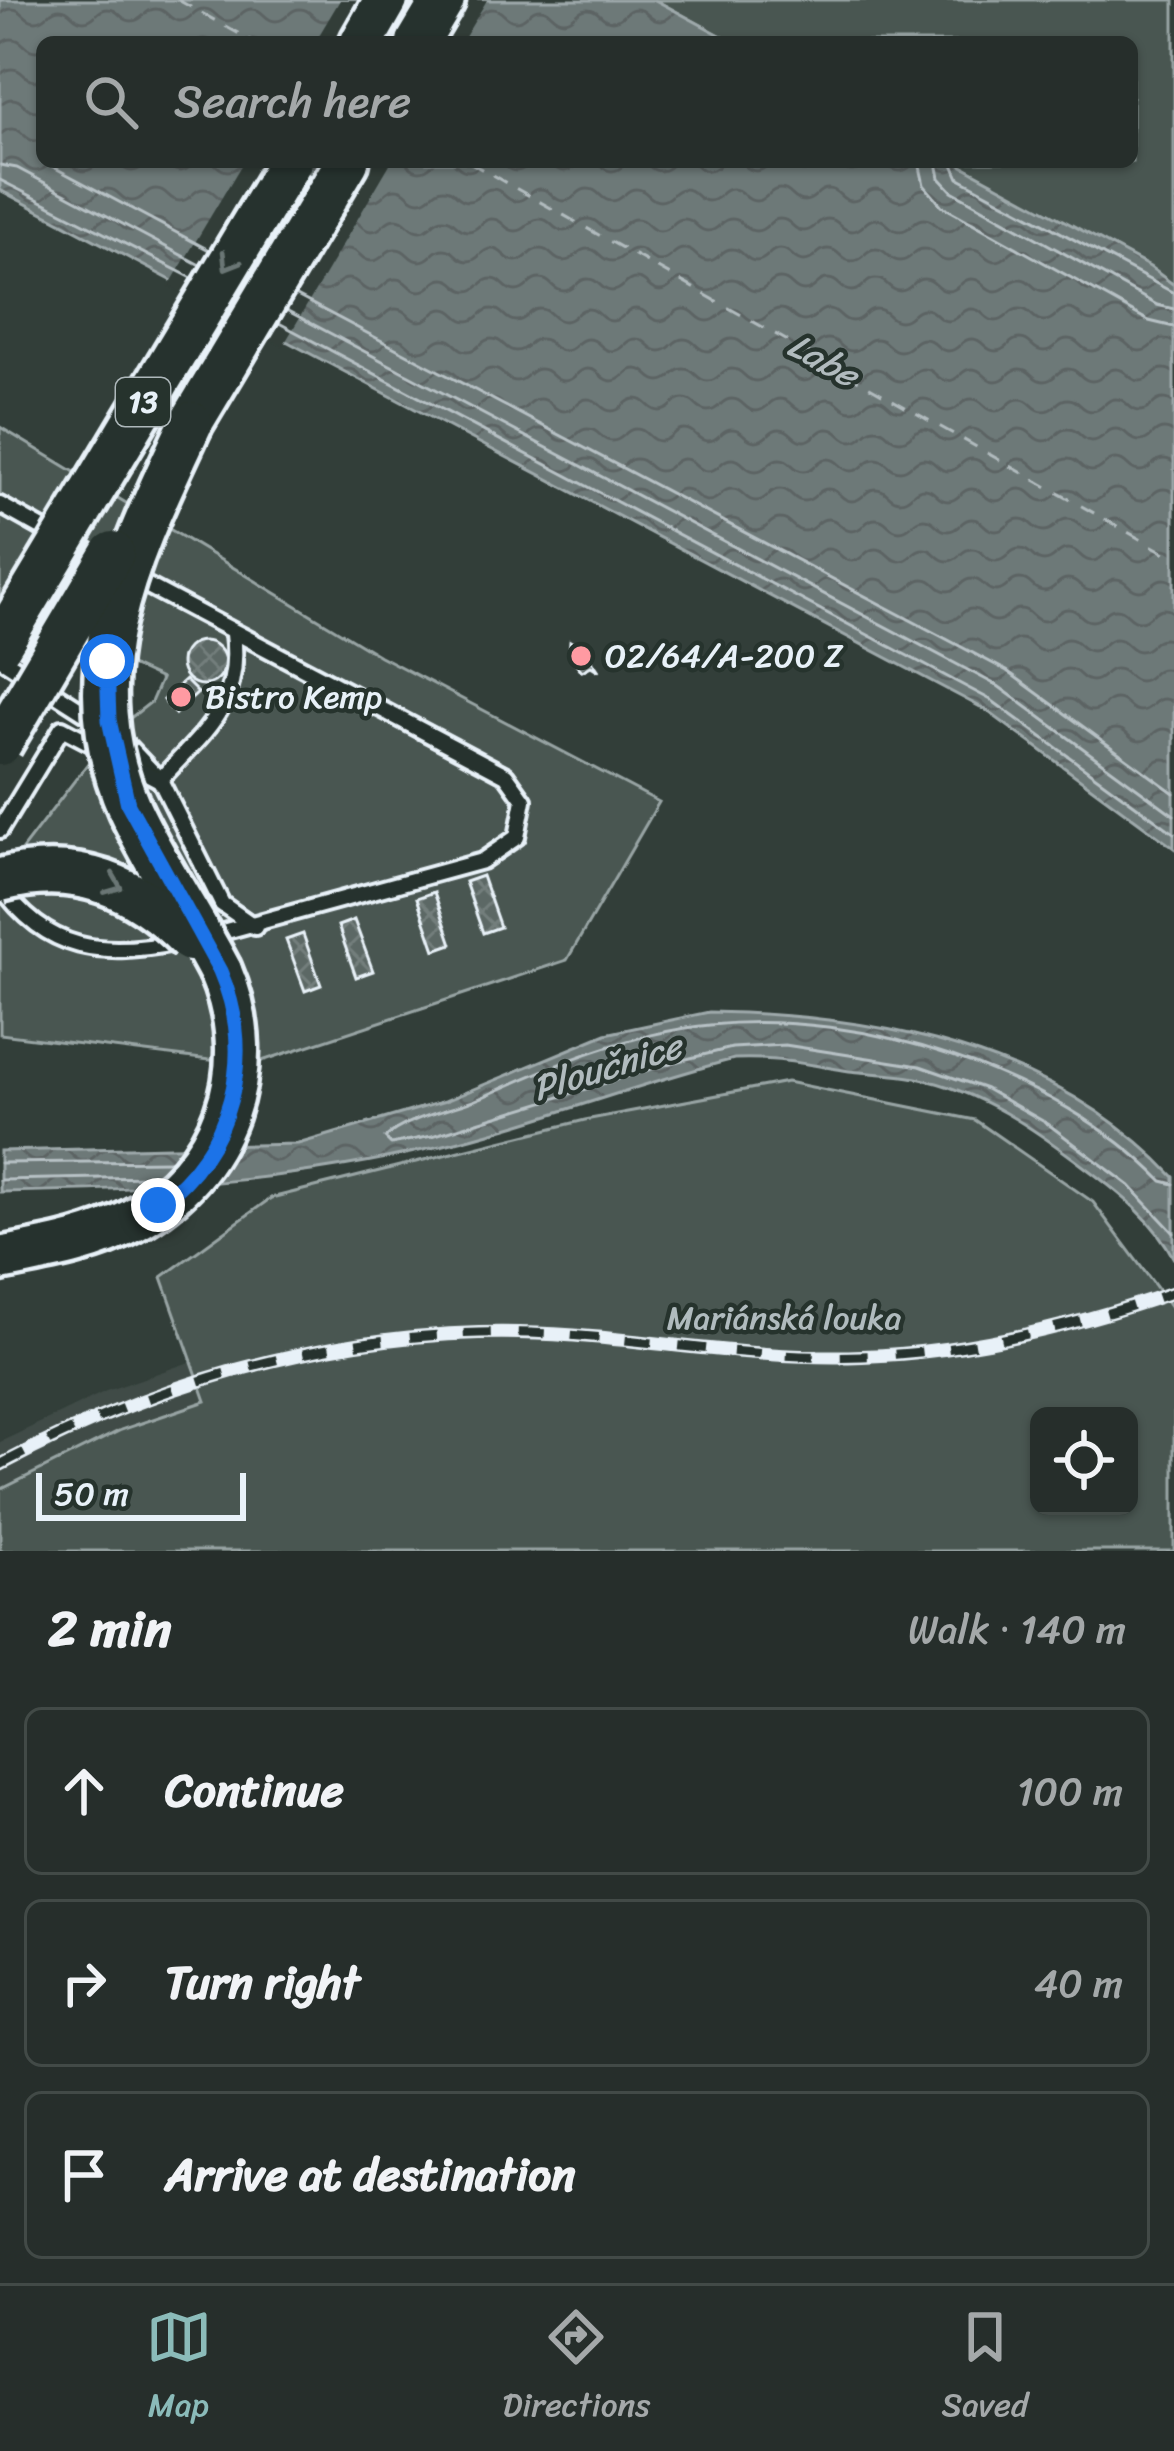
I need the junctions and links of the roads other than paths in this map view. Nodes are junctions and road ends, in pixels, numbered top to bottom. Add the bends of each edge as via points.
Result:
1 (386, 0) edge
2 (443, 0) edge
3 (365, 36) edge
4 (422, 36) edge
5 (286, 168) edge
6 (343, 168) edge
7 (190, 423) junction
8 (0, 506) edge
9 (233, 634) junction
10 (0, 645) edge
11 (0, 658) edge
12 (0, 744) edge
13 (160, 780) junction
14 (0, 830) edge
15 (0, 883) edge
16 (255, 927) junction
17 (220, 971) junction
18 (0, 1259) edge

1 - 3 main road
2 - 4 main road
5 -> 10 main road, 13, bridge
6 - 7 main road, 13
7 - 12 main road, 13, bridge
7 - 17 main road, bridge via 116,593 109,720 128,804
8 - 9 lane
9 - 13 lane via 238,668 220,717
9 - 16 lane via 506,775 524,800 517,837 482,861
11 - 13 lane via 113,731
13 - 14 lane via 62,728
13 - 16 lane via 223,904
15 - 16 lane via 44,934 109,949
15 -> 17 main road, bridge via 67,871 124,888 158,908
17 - 18 main road via 235,1019 236,1074 207,1156 184,1186 129,1223

